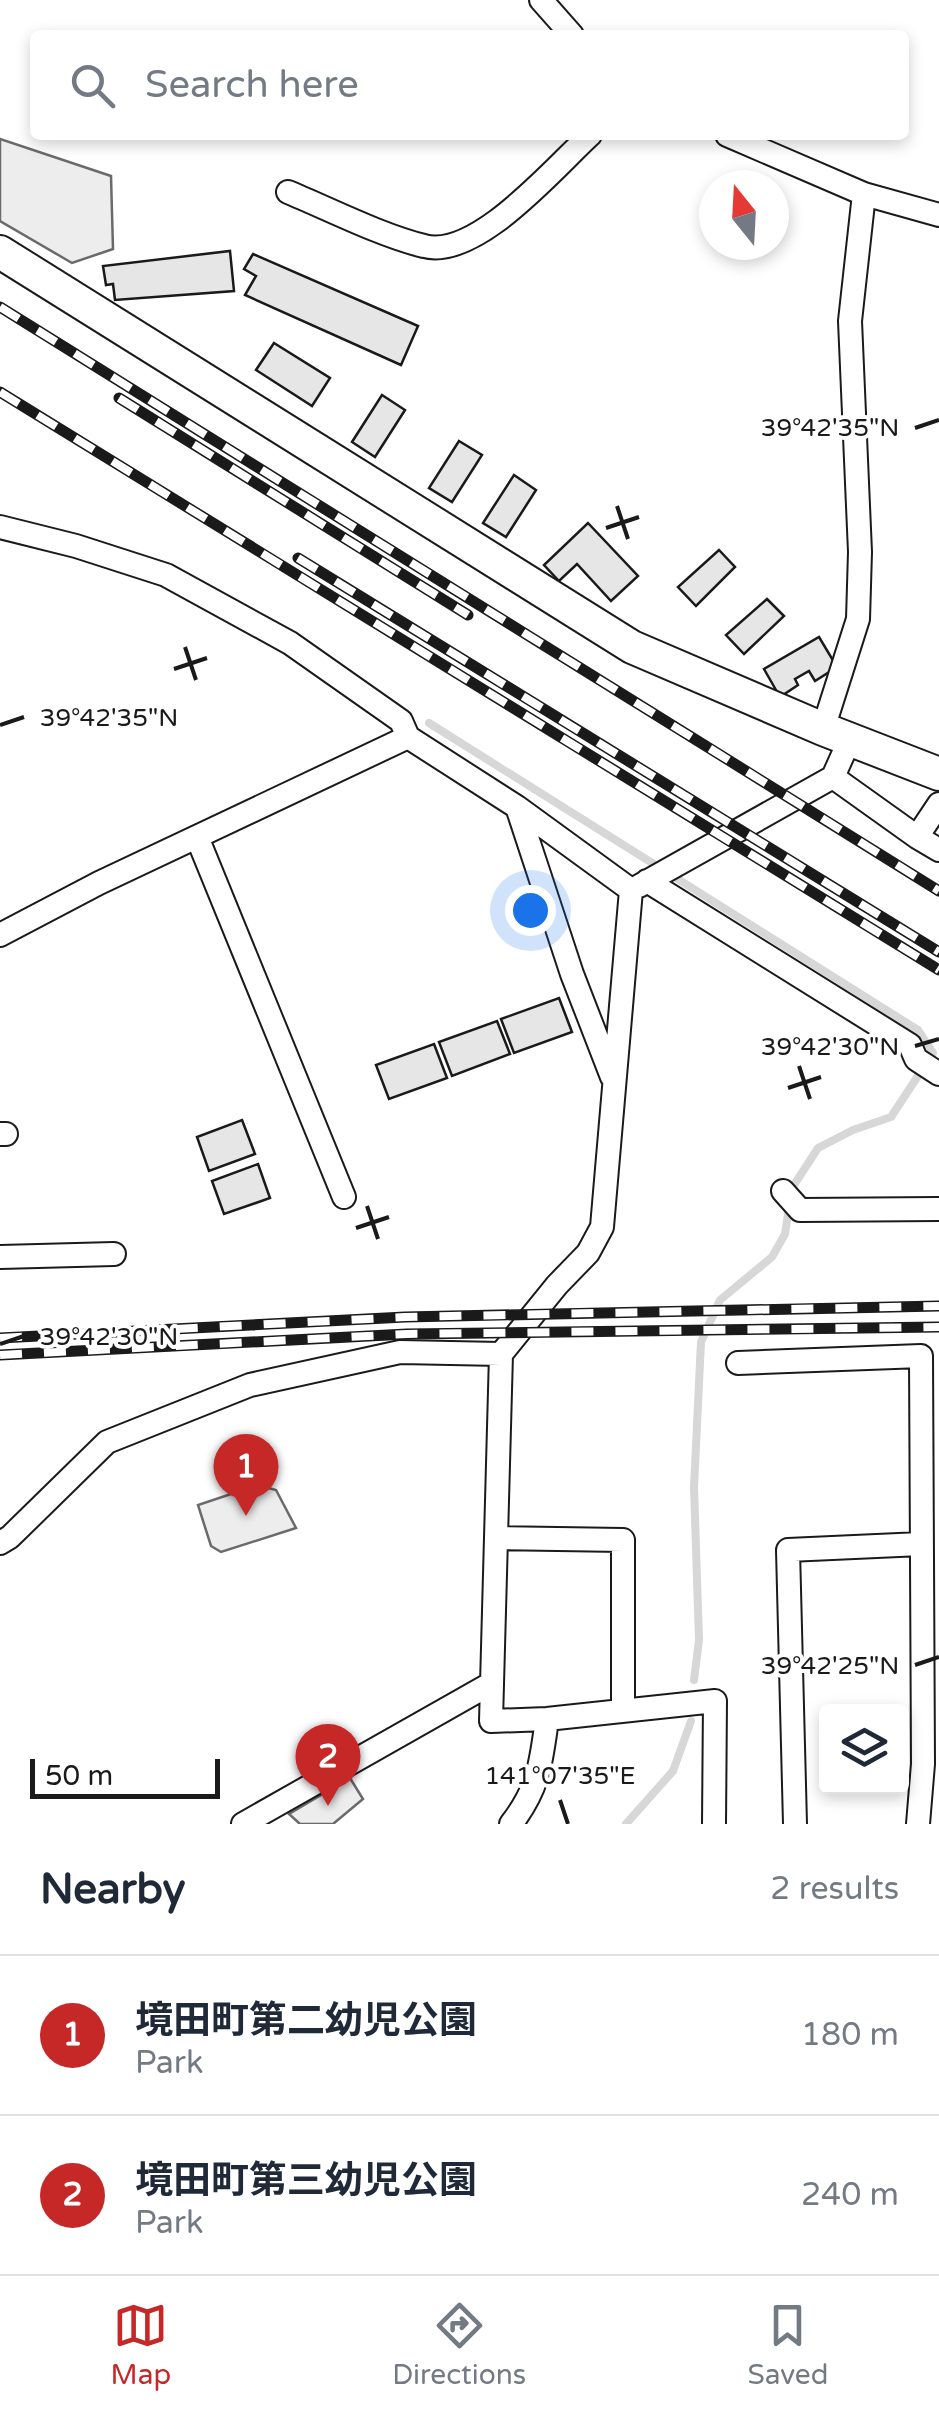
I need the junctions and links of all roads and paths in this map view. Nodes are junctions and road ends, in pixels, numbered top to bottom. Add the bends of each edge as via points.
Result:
1 (541, 0) edge
2 (568, 30) edge
3 (585, 140) edge
4 (739, 140) edge
5 (288, 192) dead end
6 (864, 194) junction
7 (939, 214) edge
8 (0, 252) edge
9 (0, 527) edge
10 (836, 734) junction
11 (408, 737) junction
12 (939, 774) edge
13 (834, 777) junction
14 (939, 804) edge
15 (517, 806) junction
16 (197, 837) junction
17 (917, 838) junction
18 (939, 850) edge
19 (639, 886) junction
20 (0, 935) edge
21 (929, 1068) edge
22 (615, 1084) junction
23 (783, 1192) dead end
24 (344, 1197) dead end
25 (939, 1209) edge
26 (114, 1254) dead end
27 (0, 1258) edge
28 (501, 1354) junction
29 (738, 1363) dead end
30 (3, 1534) edge
31 (496, 1538) junction
32 (921, 1544) junction
33 (492, 1682) junction
34 (623, 1711) junction
35 (547, 1719) junction
36 (710, 1819) edge
37 (243, 1824) edge
38 (511, 1824) edge
39 (794, 1824) edge
40 (918, 1824) edge

1 - 2 street
3 - 5 street via 486,231 459,245 427,248
4 - 6 street
6 - 7 street
6 - 10 street via 850,321 858,619
8 - 10 street via 632,647
9 - 11 street via 166,576 290,643 401,720
10 - 12 street
10 - 13 street
11 - 15 street
11 - 16 street
13 - 17 street
13 - 19 street
14 - 17 street
15 - 19 street
15 - 22 street
16 - 20 street
16 - 24 street
17 - 18 street
19 - 21 street via 910,1045
19 - 22 street
22 - 28 street via 602,1227 588,1253
23 - 25 street via 800,1210
26 - 27 street
28 - 30 street via 400,1352 250,1385 106,1442
28 - 31 street
29 - 32 street via 921,1356
31 - 33 street
31 - 34 street via 623,1540
32 - 39 street via 788,1550
32 - 40 street
33 - 35 street via 491,1721
33 - 37 street
34 - 35 street
34 - 36 street via 714,1701
35 - 38 street via 531,1798

